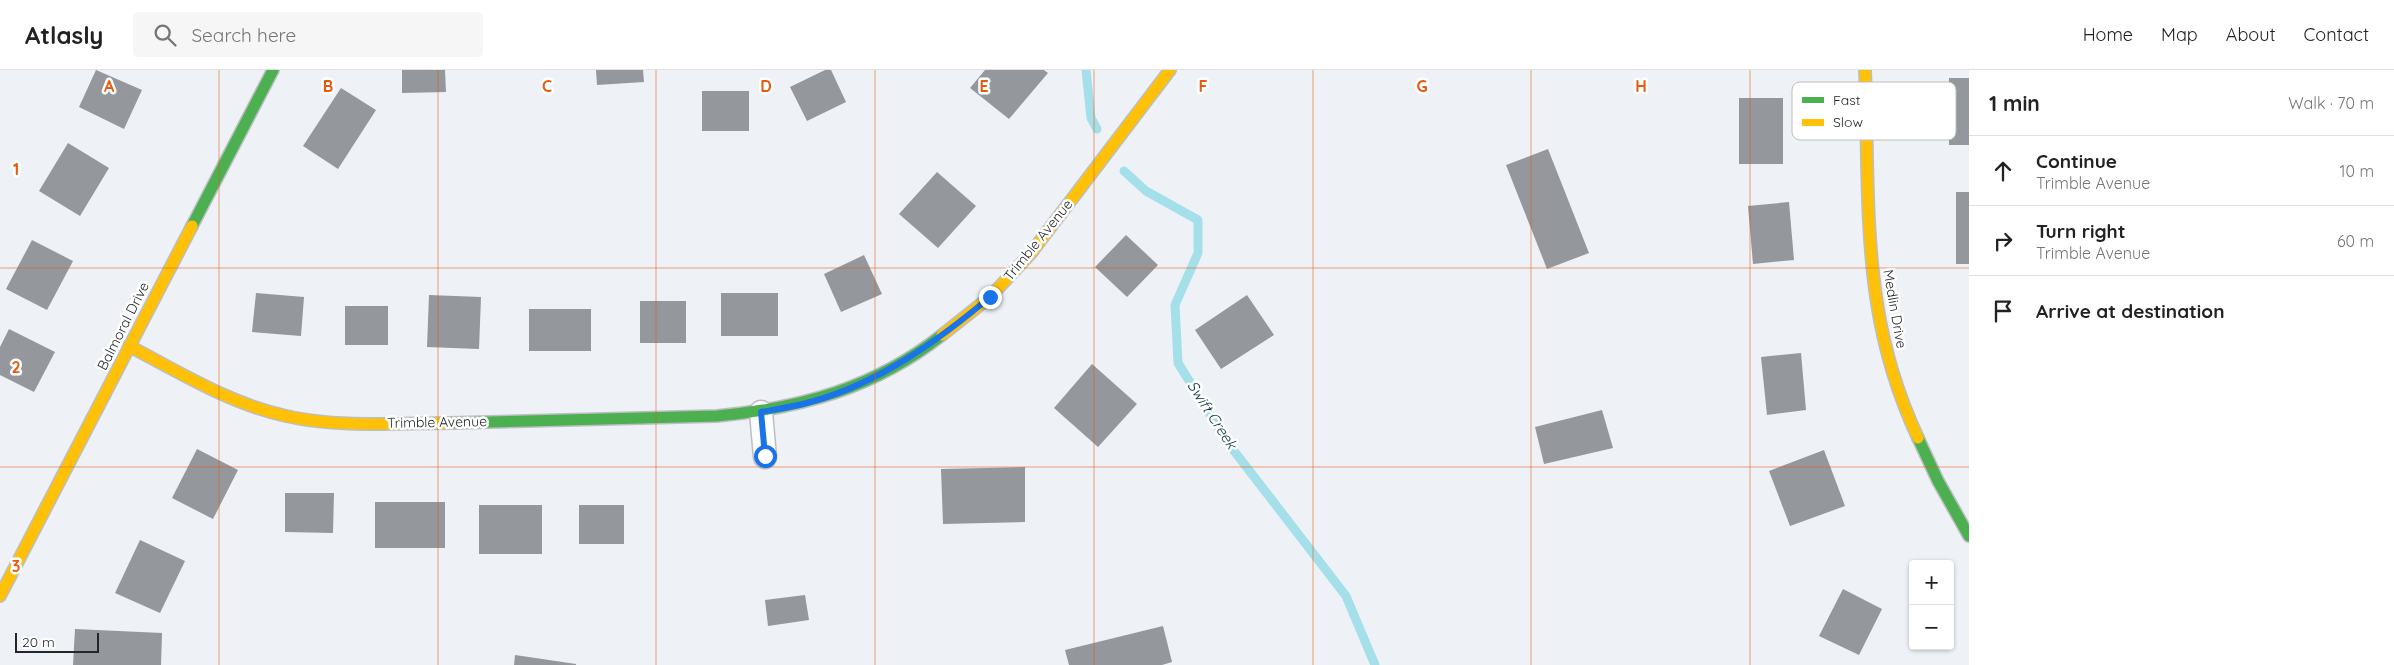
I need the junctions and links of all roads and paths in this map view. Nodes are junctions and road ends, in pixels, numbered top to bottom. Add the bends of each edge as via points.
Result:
1 (273, 70) edge
2 (1170, 70) edge
3 (1867, 140) edge
4 (130, 346) junction
5 (761, 412) junction
6 (765, 456) dead end
7 (1969, 536) edge
8 (0, 596) edge

1 - 4 street, Balmoral Drive
2 - 5 street, Trimble Avenue via 1031,253 990,297 924,348 862,383 814,401
3 - 7 street, Medlin Drive via 1872,268 1883,333 1914,430 1934,474
4 - 5 street, Trimble Avenue via 234,399 285,416 327,424 717,416
4 - 8 street, Balmoral Drive
5 - 6 street

